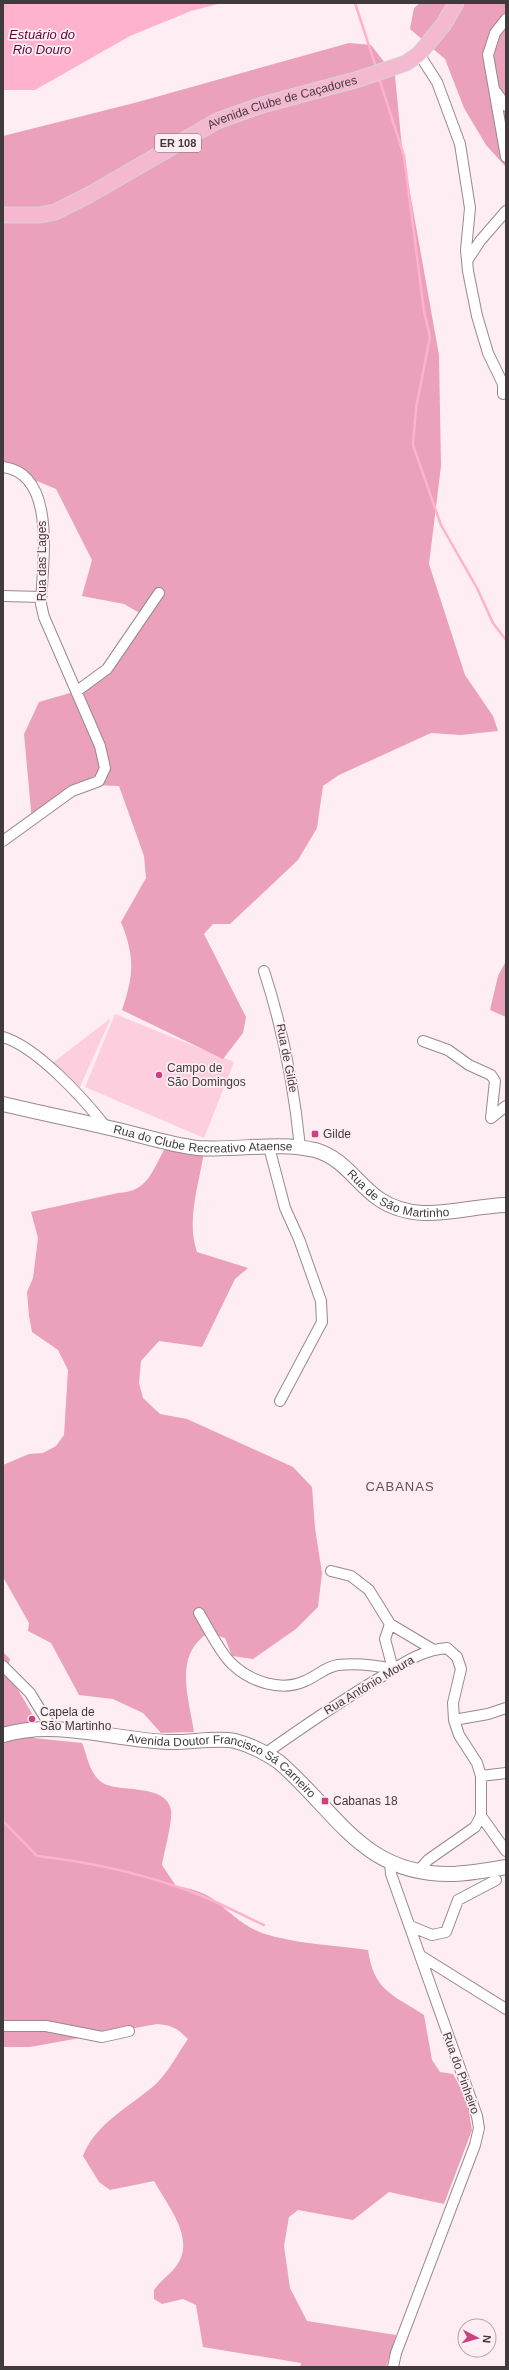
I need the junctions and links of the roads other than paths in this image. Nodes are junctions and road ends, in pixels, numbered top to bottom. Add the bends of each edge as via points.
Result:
1 (456, 3) edge
2 (506, 19) edge
3 (418, 54) junction
4 (494, 88) junction
5 (506, 106) edge
6 (506, 157) edge
7 (506, 211) edge
8 (3, 215) edge
9 (467, 261) junction
10 (503, 394) dead end
11 (3, 467) edge
12 (159, 593) dead end
13 (3, 596) edge
14 (41, 597) junction
15 (77, 691) junction
16 (3, 841) edge
17 (264, 971) dead end
18 (3, 1037) edge
19 (423, 1041) dead end
20 (3, 1104) edge
21 (506, 1106) edge
22 (106, 1127) junction
23 (269, 1147) junction
24 (300, 1148) junction
25 (506, 1206) edge
26 (280, 1401) dead end
27 (331, 1571) dead end
28 (199, 1613) dead end
29 (390, 1624) junction
30 (432, 1649) junction
31 (3, 1666) edge
32 (393, 1669) junction
33 (506, 1708) edge
34 (454, 1720) junction
35 (52, 1729) junction
36 (3, 1735) edge
37 (266, 1753) junction
38 (506, 1773) edge
39 (481, 1776) junction
40 (481, 1816) junction
41 (506, 1851) edge
42 (390, 1863) junction
43 (506, 1868) edge
44 (418, 1871) junction
45 (496, 1880) dead end
46 (410, 1926) junction
47 (421, 1956) junction
48 (506, 2009) edge
49 (3, 2026) edge
50 (129, 2031) dead end
51 (398, 2349) junction
52 (393, 2367) edge
53 (400, 2367) edge

1 - 3 main road, Avenida Clube de Caçadores / ER 108 via 444,24
2 - 4 street via 495,33 488,55
3 - 8 main road, Avenida Clube de Caçadores / ER 108 via 392,69 262,106 217,122 55,212 40,215
3 - 9 street via 437,82 460,144 470,208
4 - 5 street
4 - 6 street
7 - 9 street via 480,241
9 - 10 street via 476,316 488,353 503,384
11 - 14 street, Rua das Lages via 23,474 33,485 40,499
12 - 15 street via 107,669
13 - 14 street
14 - 15 street, Rua das Lages via 50,633
15 - 16 street, Rua das Lages via 103,758 105,768 102,778 67,794
17 - 24 street, Rua de Gilde via 277,1012 295,1096
18 - 22 street via 24,1046 40,1059 91,1107
19 - 21 street via 448,1050 469,1065 491,1074 495,1081 492,1118
20 - 22 street, Rua do Clube Recreativo Ataense
22 - 23 street, Rua do Clube Recreativo Ataense via 180,1146 219,1149
23 - 24 street, Rua do Clube Recreativo Ataense via 285,1145
23 - 26 street via 285,1208 321,1301 322,1322
24 - 25 street, Rua de São Martinho via 330,1156 343,1164 366,1189 380,1199 406,1210 439,1214
27 - 29 street via 351,1576 369,1590
28 - 32 street via 231,1663 263,1682 288,1686 338,1665 373,1665
29 - 30 street
29 - 32 street via 385,1638
30 - 32 street, Rua António Moura
30 - 34 street via 446,1648 458,1657 461,1670 453,1703
31 - 35 street via 30,1693
32 - 37 street, Rua António Moura via 344,1698
33 - 34 street
34 - 39 street via 459,1735 477,1763
35 - 36 street, Avenida Doutor Francisco Sá Carneiro via 29,1729
35 - 37 street, Avenida Doutor Francisco Sá Carneiro via 82,1730 117,1737 169,1742 235,1741
37 - 42 street, Avenida Doutor Francisco Sá Carneiro via 288,1769 363,1846
38 - 39 street
39 - 40 street
40 - 41 street
40 - 44 street via 475,1826 428,1860
42 - 44 street, Avenida Doutor Francisco Sá Carneiro
42 - 46 street, Rua do Pinheiro via 391,1874
43 - 44 street, Avenida Doutor Francisco Sá Carneiro via 454,1874
45 - 46 street via 458,1900 446,1932 432,1935
46 - 47 street, Rua do Pinheiro
47 - 48 street
47 - 51 street, Rua do Pinheiro via 479,2128 475,2145
49 - 50 street via 46,2026 102,2037
51 - 52 street, Rua do Pinheiro
51 - 53 street, Rua do Pinheiro

